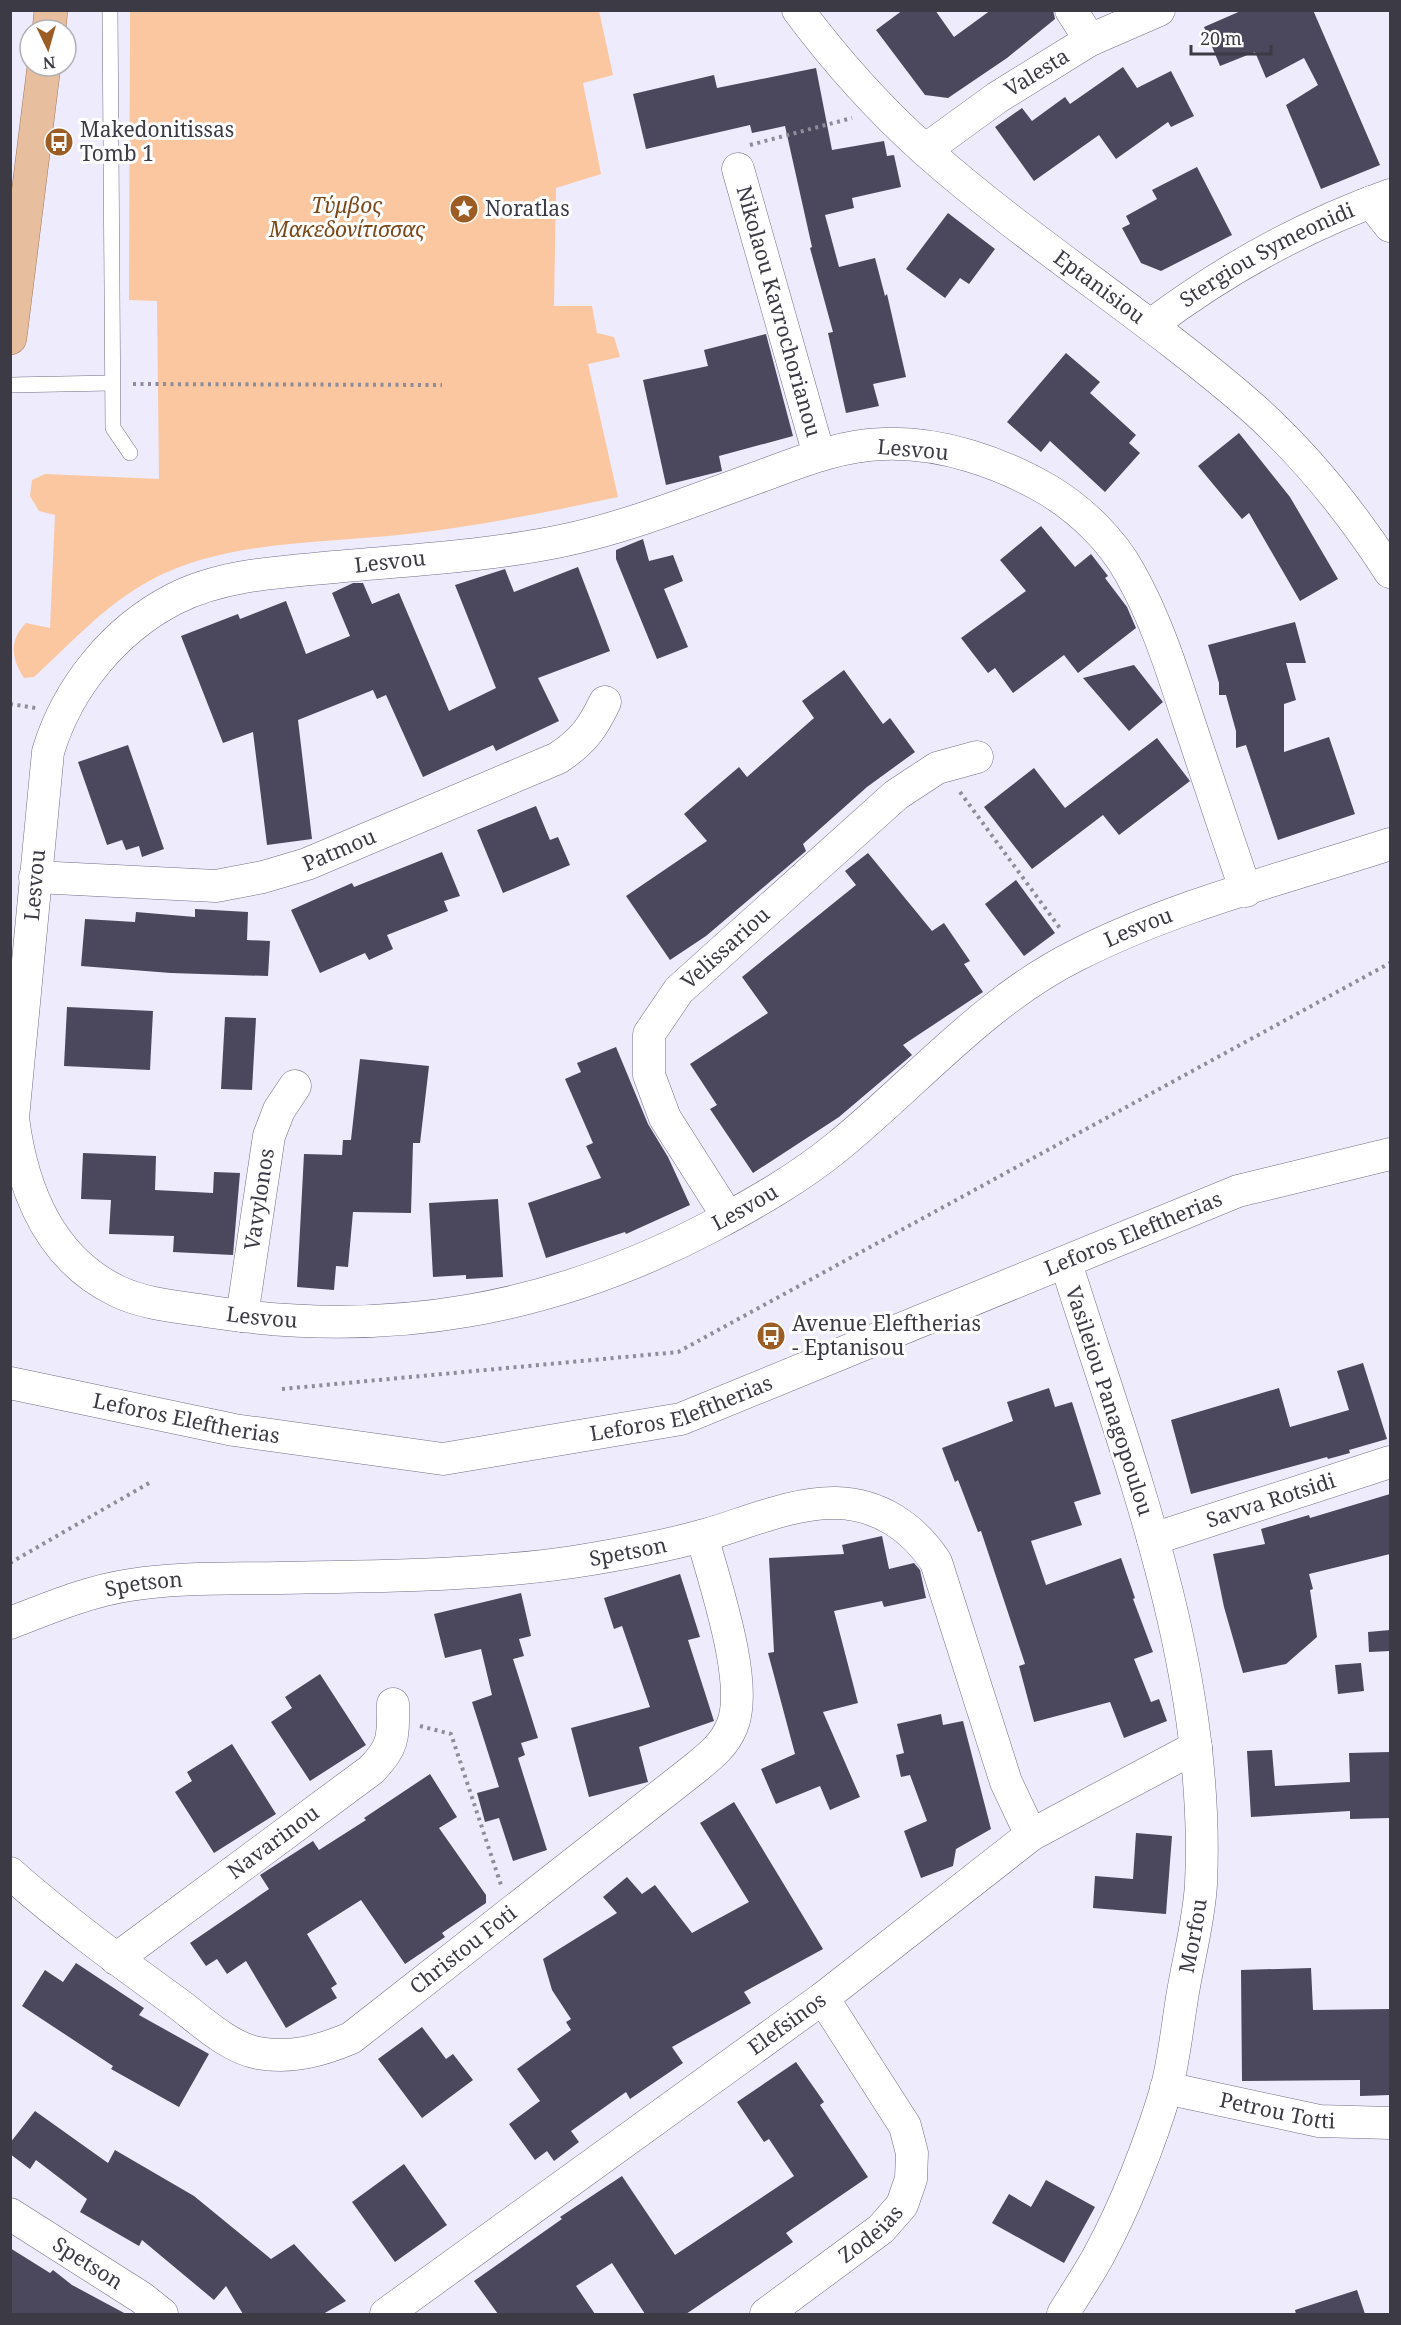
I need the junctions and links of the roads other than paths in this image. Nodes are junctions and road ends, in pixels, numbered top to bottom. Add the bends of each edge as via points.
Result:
1 (110, 10) edge
2 (798, 10) edge
3 (1071, 10) edge
4 (1159, 10) edge
5 (1090, 40) junction
6 (42, 78) edge
7 (925, 150) junction
8 (738, 169) road end
9 (1381, 199) edge
10 (1390, 226) edge
11 (1151, 325) junction
12 (10, 338) edge
13 (111, 383) junction
14 (10, 385) edge
15 (130, 453) dead end
16 (819, 455) junction
17 (1390, 572) edge
18 (605, 702) dead end
19 (977, 757) dead end
20 (1390, 844) edge
21 (36, 877) junction
22 (1246, 891) junction
23 (295, 1086) dead end
24 (1390, 1154) edge
25 (728, 1217) junction
26 (1066, 1263) junction
27 (242, 1316) junction
28 (10, 1383) edge
29 (1390, 1462) edge
30 (702, 1536) junction
31 (1153, 1539) junction
32 (10, 1623) edge
33 (393, 1712) road end
34 (1196, 1747) junction
35 (1031, 1835) junction
36 (10, 1873) edge
37 (116, 1959) junction
38 (823, 1998) junction
39 (1166, 2088) junction
40 (1390, 2123) edge
41 (10, 2214) edge
42 (162, 2314) edge
43 (386, 2314) edge
44 (766, 2314) edge
45 (1063, 2314) edge

1 - 13 lane
2 - 7 street, Eptanisiou via 833,57
3 - 5 street
4 - 5 street, Valesta
5 - 7 street, Valesta via 998,97
6 - 12 main road
7 - 11 street, Eptanisiou via 988,203
8 - 16 street, Nikolaou Kavrochorianou
9 - 10 street
9 - 11 street, Stergiou Symeonidi via 1318,224 1246,260
11 - 17 street, Eptanisiou via 1255,410 1335,494
13 - 14 lane
13 - 15 lane via 113,428
16 - 21 street, Lesvou via 629,524 561,541 488,552 258,574 176,598 141,620 99,660 71,697 57,724 48,753
16 - 22 street, Lesvou via 886,444 978,458 1013,470 1053,493 1109,543 1130,573 1156,629
18 - 21 street, Patmou via 592,729 558,758 307,864 216,886
19 - 25 street, Velissariou via 942,767 896,795 679,990 649,1034 648,1075 665,1118
20 - 22 street, Lesvou
21 - 27 street, Lesvou via 13,1118 18,1160 31,1198 48,1231 80,1267 117,1291 155,1304
22 - 25 street, Lesvou via 1155,921 1078,954 952,1042 835,1149 779,1190
23 - 27 street, Vavylonos via 279,1110 269,1136
24 - 26 street, Leforos Eleftherias via 1238,1191
25 - 27 street, Lesvou via 673,1247 586,1282 504,1304 424,1318 366,1322
26 - 28 street, Leforos Eleftherias via 681,1419 443,1459 234,1430
26 - 31 street, Vasileiou Panagopoulou
29 - 31 street, Savva Rotsidi
30 - 32 street, Spetson via 573,1562 499,1571 172,1580 128,1585
30 - 35 street, Spetson via 805,1506 837,1503 868,1508 902,1523 922,1541 936,1562 1006,1782
30 - 37 street, Christou Foti via 732,1650 736,1708 728,1735 709,1758 351,2038 320,2051 287,2056 255,2053 223,2037
31 - 34 street, Morfou via 1187,1681
33 - 37 street, Navarinou via 390,1749 371,1770
34 - 35 street, Elefsinos
34 - 39 street, Morfou via 1202,1821 1201,1887
35 - 38 street, Elefsinos
36 - 37 street, Christou Foti
38 - 43 street, Elefsinos
38 - 44 street, Zodeias via 904,2126 912,2152 911,2179 902,2205 881,2229
39 - 40 street, Petrou Totti via 1319,2121
39 - 45 street, Morfou via 1101,2253
41 - 42 street, Spetson

